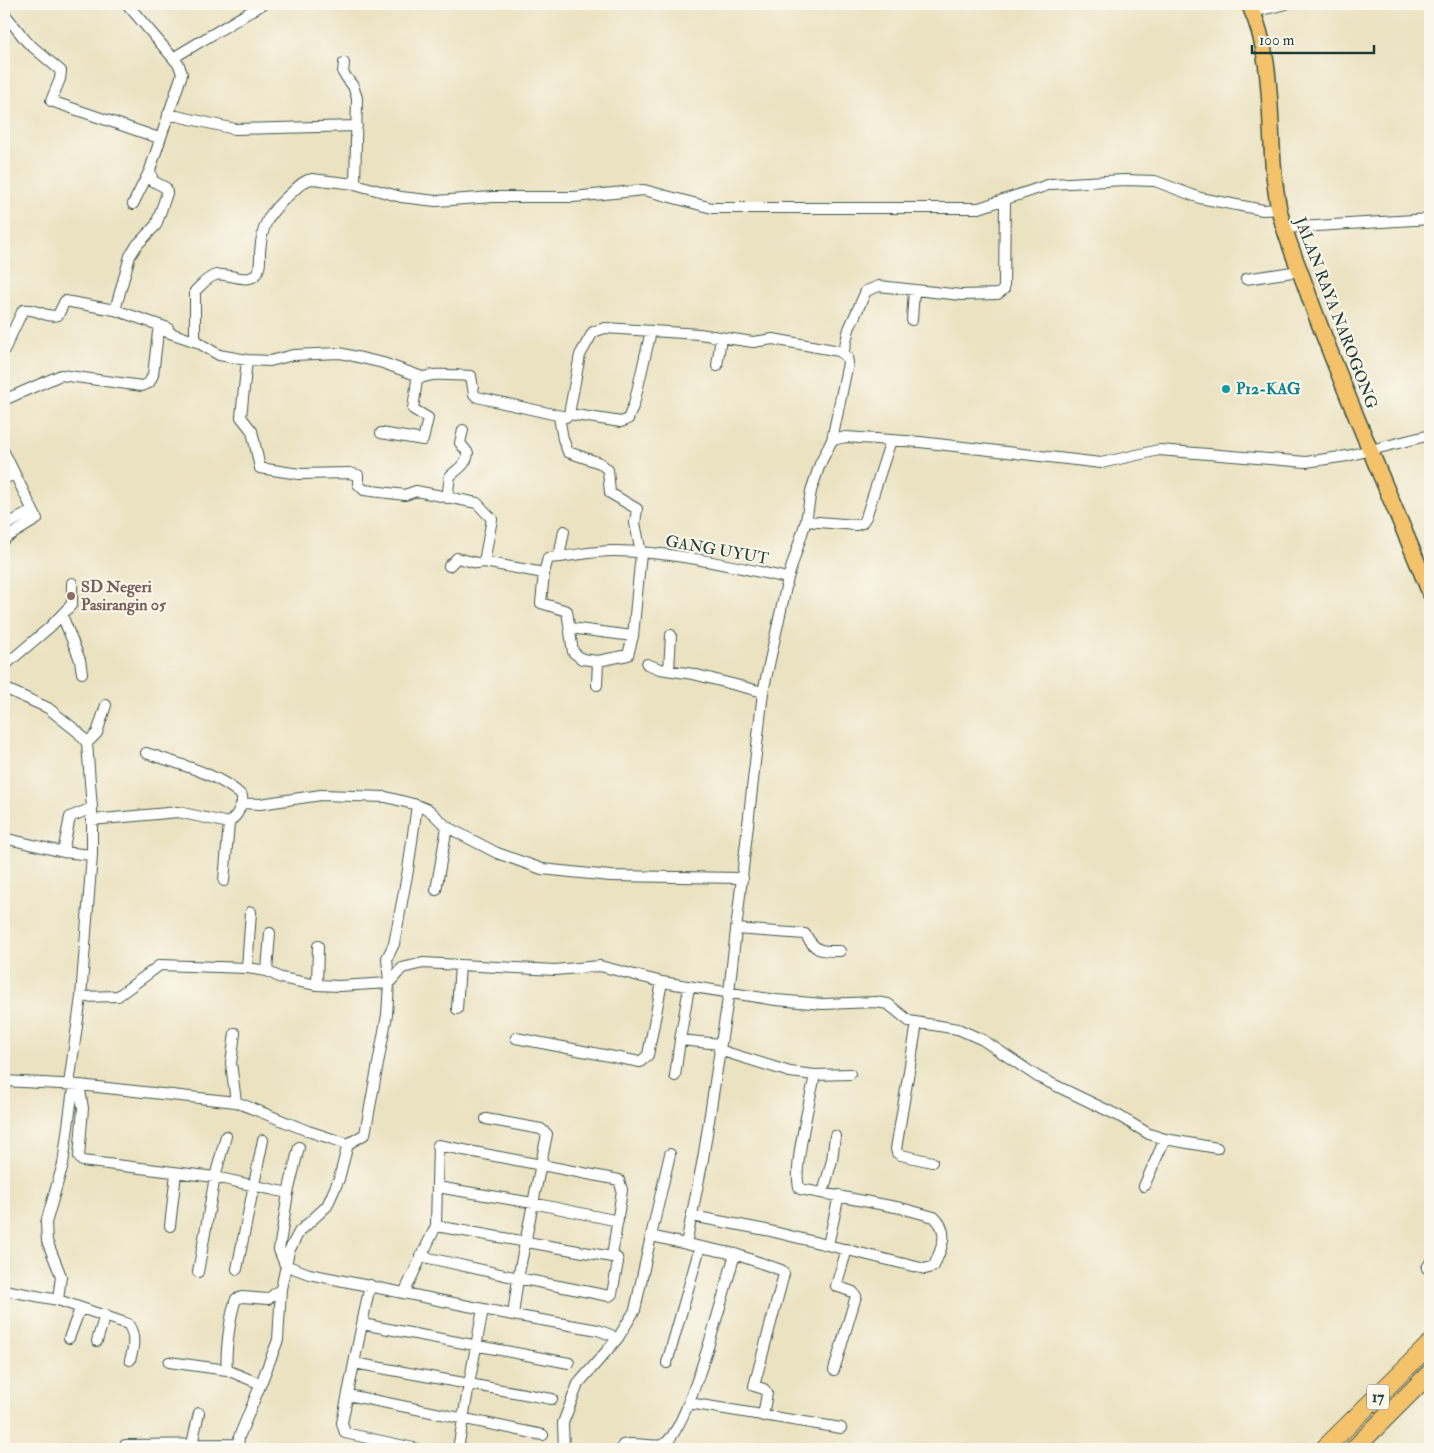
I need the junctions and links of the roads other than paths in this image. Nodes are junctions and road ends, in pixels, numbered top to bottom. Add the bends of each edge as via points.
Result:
1 (127, 4) edge
2 (264, 4) edge
3 (1286, 4) edge
4 (1251, 8) edge
5 (4, 13) edge
6 (172, 58) junction
7 (344, 63) dead end
8 (168, 114) junction
9 (357, 126) junction
10 (159, 138) junction
11 (150, 170) junction
12 (355, 184) junction
13 (1005, 200) junction
14 (133, 204) dead end
15 (1279, 209) junction
16 (1430, 219) edge
17 (1284, 228) junction
18 (1299, 271) junction
19 (1246, 279) dead end
20 (914, 290) junction
21 (115, 310) junction
22 (912, 320) dead end
23 (651, 331) junction
24 (721, 337) junction
25 (196, 339) junction
26 (4, 350) edge
27 (843, 354) junction
28 (247, 360) junction
29 (717, 366) dead end
30 (422, 377) junction
31 (4, 400) edge
32 (564, 416) junction
33 (463, 430) dead end
34 (381, 433) dead end
35 (1430, 435) edge
36 (832, 440) junction
37 (891, 440) junction
38 (1371, 451) junction
39 (4, 452) edge
40 (14, 474) junction
41 (4, 479) edge
42 (447, 498) junction
43 (32, 511) junction
44 (806, 521) junction
45 (4, 526) edge
46 (564, 531) dead end
47 (4, 539) edge
48 (641, 553) junction
49 (559, 558) junction
50 (484, 562) junction
51 (449, 566) dead end
52 (544, 573) junction
53 (788, 578) junction
54 (72, 583) dead end
55 (1430, 594) edge
56 (62, 615) junction
57 (570, 628) junction
58 (671, 635) dead end
59 (633, 636) junction
60 (598, 661) junction
61 (647, 664) dead end
62 (4, 666) edge
63 (668, 670) junction
64 (82, 673) dead end
65 (597, 685) dead end
66 (4, 690) edge
67 (763, 692) junction
68 (106, 705) dead end
69 (87, 743) junction
70 (146, 753) dead end
71 (242, 802) junction
72 (417, 804) junction
73 (92, 808) junction
74 (92, 820) junction
75 (230, 823) junction
76 (447, 827) junction
77 (4, 838) edge
78 (63, 852) junction
79 (92, 855) junction
80 (743, 878) junction
81 (224, 880) dead end
82 (436, 890) dead end
83 (251, 912) dead end
84 (736, 929) junction
85 (270, 933) dead end
86 (318, 946) dead end
87 (840, 951) dead end
88 (460, 964) junction
89 (247, 968) junction
90 (267, 971) junction
91 (662, 982) junction
92 (389, 983) junction
93 (317, 985) junction
94 (689, 987) junction
95 (729, 992) junction
96 (81, 997) junction
97 (457, 1009) dead end
98 (917, 1023) junction
99 (235, 1032) dead end
100 (516, 1038) dead end
101 (680, 1040) junction
102 (720, 1047) junction
103 (850, 1074) dead end
104 (815, 1075) junction
105 (676, 1076) dead end
106 (4, 1082) edge
107 (74, 1085) junction
108 (236, 1102) junction
109 (486, 1118) dead end
110 (226, 1136) dead end
111 (835, 1136) dead end
112 (1165, 1139) junction
113 (263, 1140) dead end
114 (348, 1144) junction
115 (299, 1146) dead end
116 (1217, 1148) dead end
117 (670, 1154) dead end
118 (932, 1162) dead end
119 (541, 1164) junction
120 (176, 1173) junction
121 (215, 1178) junction
122 (254, 1184) junction
123 (1144, 1186) dead end
124 (437, 1187) junction
125 (288, 1193) junction
126 (822, 1193) junction
127 (839, 1195) junction
128 (533, 1203) junction
129 (692, 1216) junction
130 (618, 1221) junction
131 (170, 1226) dead end
132 (436, 1226) junction
133 (651, 1236) junction
134 (526, 1242) junction
135 (686, 1244) junction
136 (828, 1245) junction
137 (700, 1247) junction
138 (847, 1249) junction
139 (735, 1254) junction
140 (420, 1256) junction
141 (612, 1257) junction
142 (285, 1265) junction
143 (237, 1269) dead end
144 (198, 1272) dead end
145 (518, 1278) junction
146 (370, 1285) junction
147 (281, 1289) junction
148 (4, 1290) edge
149 (405, 1291) junction
150 (58, 1300) junction
151 (80, 1309) junction
152 (483, 1309) junction
153 (105, 1315) junction
154 (513, 1315) junction
155 (362, 1324) junction
156 (611, 1335) dead end
157 (69, 1338) dead end
158 (97, 1341) dead end
159 (1430, 1344) edge
160 (476, 1346) junction
161 (130, 1360) dead end
162 (170, 1362) dead end
163 (354, 1363) junction
164 (569, 1363) dead end
165 (667, 1363) dead end
166 (226, 1370) junction
167 (834, 1370) dead end
168 (1430, 1373) edge
169 (470, 1384) junction
170 (260, 1386) junction
171 (348, 1395) junction
172 (552, 1399) dead end
173 (689, 1403) junction
174 (199, 1413) dead end
175 (763, 1416) junction
176 (463, 1419) junction
177 (841, 1428) dead end
178 (542, 1435) dead end
179 (672, 1436) junction
180 (125, 1444) dead end
181 (192, 1444) junction
182 (238, 1447) edge
183 (418, 1449) edge
184 (458, 1449) edge
185 (564, 1449) edge
186 (622, 1449) edge
187 (670, 1449) edge
188 (1324, 1449) edge
189 (1354, 1449) edge

1 - 6 street
2 - 6 street
3 - 4 street
4 - 15 main road, JALAN RAYA NAROGONG via 1267,76
5 - 10 street via 27,42 61,71 51,101
6 - 8 street via 182,74
7 - 9 street via 344,73 356,92
8 - 9 street via 235,129
8 - 10 street
9 - 12 street
10 - 11 street
11 - 14 street
11 - 21 street via 153,181 166,188 167,193 156,225 130,256
12 - 13 street via 401,197 436,201 572,197 644,190 712,208 979,208
12 - 25 street via 306,180 272,210 265,220 256,276 249,279 216,275 195,292
13 - 15 street via 1051,184 1124,180 1154,181 1200,198 1263,210
13 - 20 street via 1004,289 998,294 961,295
15 - 17 main road, JALAN RAYA NAROGONG
16 - 17 street
17 - 18 main road, JALAN RAYA NAROGONG
18 - 19 street
18 - 38 main road, JALAN RAYA NAROGONG
20 - 22 street
20 - 27 street via 879,286 866,291 849,329
21 - 25 street
21 - 26 street via 65,301 54,317 23,310
23 - 24 street
23 - 32 street via 605,328 593,332 580,355
23 - 32 street via 628,419 621,422
24 - 27 street via 753,342 773,339
24 - 29 street
25 - 28 street via 218,355
25 - 31 street via 160,330 149,384 142,386 61,375
27 - 36 street via 848,363
28 - 30 street via 270,361 293,354 340,354 383,362
28 - 42 street via 241,417 252,431 260,468 299,474 349,473 358,475 358,484 364,490 405,495 416,491
30 - 32 street via 471,376 475,396
30 - 34 street via 417,380 414,409 427,417 423,440
32 - 48 street via 563,439 568,452 600,463 608,470 610,494 637,509 635,523
33 - 42 street via 460,443 468,457 450,476
35 - 38 street
36 - 37 street via 846,437
36 - 44 street via 811,491
37 - 38 street via 1101,463 1159,450 1306,462
37 - 44 street via 862,523
38 - 55 main road, JALAN RAYA NAROGONG
39 - 40 street
40 - 41 street
40 - 43 street
42 - 50 street via 477,503 492,519
43 - 45 street
43 - 47 street via 37,519
44 - 53 street
46 - 49 street
48 - 49 street, GANG UYUT via 586,552
48 - 53 street, GANG UYUT via 690,558
48 - 59 street
49 - 52 street via 548,558
50 - 51 street via 457,558
50 - 52 street
52 - 57 street via 541,603 567,611
53 - 67 street
54 - 56 street via 72,604
56 - 62 street
56 - 64 street
57 - 59 street
57 - 60 street via 573,652 582,659
58 - 63 street
59 - 60 street via 628,655
60 - 65 street
61 - 63 street
63 - 67 street
66 - 69 street via 48,708
67 - 80 street
68 - 69 street via 96,733
69 - 73 street
70 - 71 street via 195,770 235,789 242,796
71 - 72 street via 260,804 321,795 350,795 386,797
71 - 75 street
72 - 76 street via 429,810
72 - 92 street via 408,870 394,944 388,958
73 - 74 street
73 - 78 street via 70,817
74 - 75 street via 178,812
74 - 79 street
75 - 81 street
76 - 80 street via 497,853 542,869 610,876
76 - 82 street
77 - 78 street
78 - 79 street
79 - 96 street
80 - 84 street
83 - 89 street
84 - 87 street via 805,934 812,946 820,951
84 - 95 street
85 - 90 street
86 - 93 street
88 - 91 street via 555,970 600,966
88 - 92 street via 423,963 402,968
88 - 97 street
89 - 90 street
89 - 96 street via 160,965 118,996
90 - 93 street via 281,978
91 - 94 street
91 - 100 street via 648,1055 640,1062
92 - 93 street
92 - 114 street via 365,1134
94 - 95 street
94 - 101 street
95 - 98 street via 823,1004 876,1002 888,1004 900,1015
95 - 102 street
96 - 107 street
98 - 112 street via 958,1029 983,1040 1038,1077
98 - 118 street via 896,1149 901,1155
99 - 108 street via 231,1063
101 - 102 street
101 - 105 street
102 - 104 street via 790,1072
102 - 129 street
103 - 104 street
104 - 126 street via 798,1165 798,1186
106 - 107 street
107 - 108 street
107 - 120 street via 83,1108 79,1157 82,1161
107 - 150 street via 63,1164 46,1223 46,1241 61,1276
108 - 114 street
109 - 119 street via 545,1131 547,1138
110 - 121 street
111 - 126 street
112 - 116 street
112 - 123 street
113 - 122 street
114 - 142 street via 339,1179 327,1206 299,1232
115 - 125 street
117 - 133 street
119 - 124 street via 438,1145
119 - 128 street
119 - 130 street via 619,1180 622,1190
120 - 121 street
120 - 131 street
121 - 122 street
121 - 144 street
122 - 125 street
122 - 143 street
124 - 128 street
124 - 132 street
125 - 142 street via 279,1250
126 - 127 street
127 - 136 street
127 - 138 street via 934,1217 944,1233 934,1266 929,1269
128 - 130 street
128 - 134 street
129 - 135 street
129 - 136 street
130 - 141 street
132 - 134 street
132 - 140 street
133 - 135 street
133 - 185 street via 634,1310 618,1338 578,1384 563,1423
134 - 141 street
134 - 145 street
135 - 137 street
136 - 138 street
137 - 139 street
137 - 165 street
138 - 167 street via 836,1286 856,1296
139 - 173 street
139 - 175 street via 781,1270 784,1274 754,1386 767,1393
140 - 145 street
140 - 149 street
141 - 145 street via 618,1262 609,1296
142 - 146 street via 308,1274
142 - 147 street
145 - 154 street
146 - 149 street
146 - 155 street
147 - 166 street via 268,1299 236,1299
147 - 170 street via 278,1340
148 - 150 street
149 - 152 street
150 - 151 street
151 - 153 street
151 - 157 street
152 - 154 street
152 - 160 street
153 - 158 street
153 - 161 street via 128,1324 133,1330 134,1348
154 - 156 street
155 - 160 street
155 - 163 street
159 - 188 highway, 17
160 - 164 street
160 - 169 street
162 - 166 street
163 - 169 street
163 - 171 street
166 - 170 street
168 - 189 highway, 17
169 - 172 street
169 - 176 street
170 - 182 street
171 - 176 street
171 - 183 street via 342,1423 345,1433
173 - 175 street
173 - 179 street
174 - 181 street
175 - 177 street
176 - 178 street
176 - 184 street
179 - 186 street via 660,1445 632,1442 623,1445
179 - 187 street
180 - 181 street
181 - 182 street

